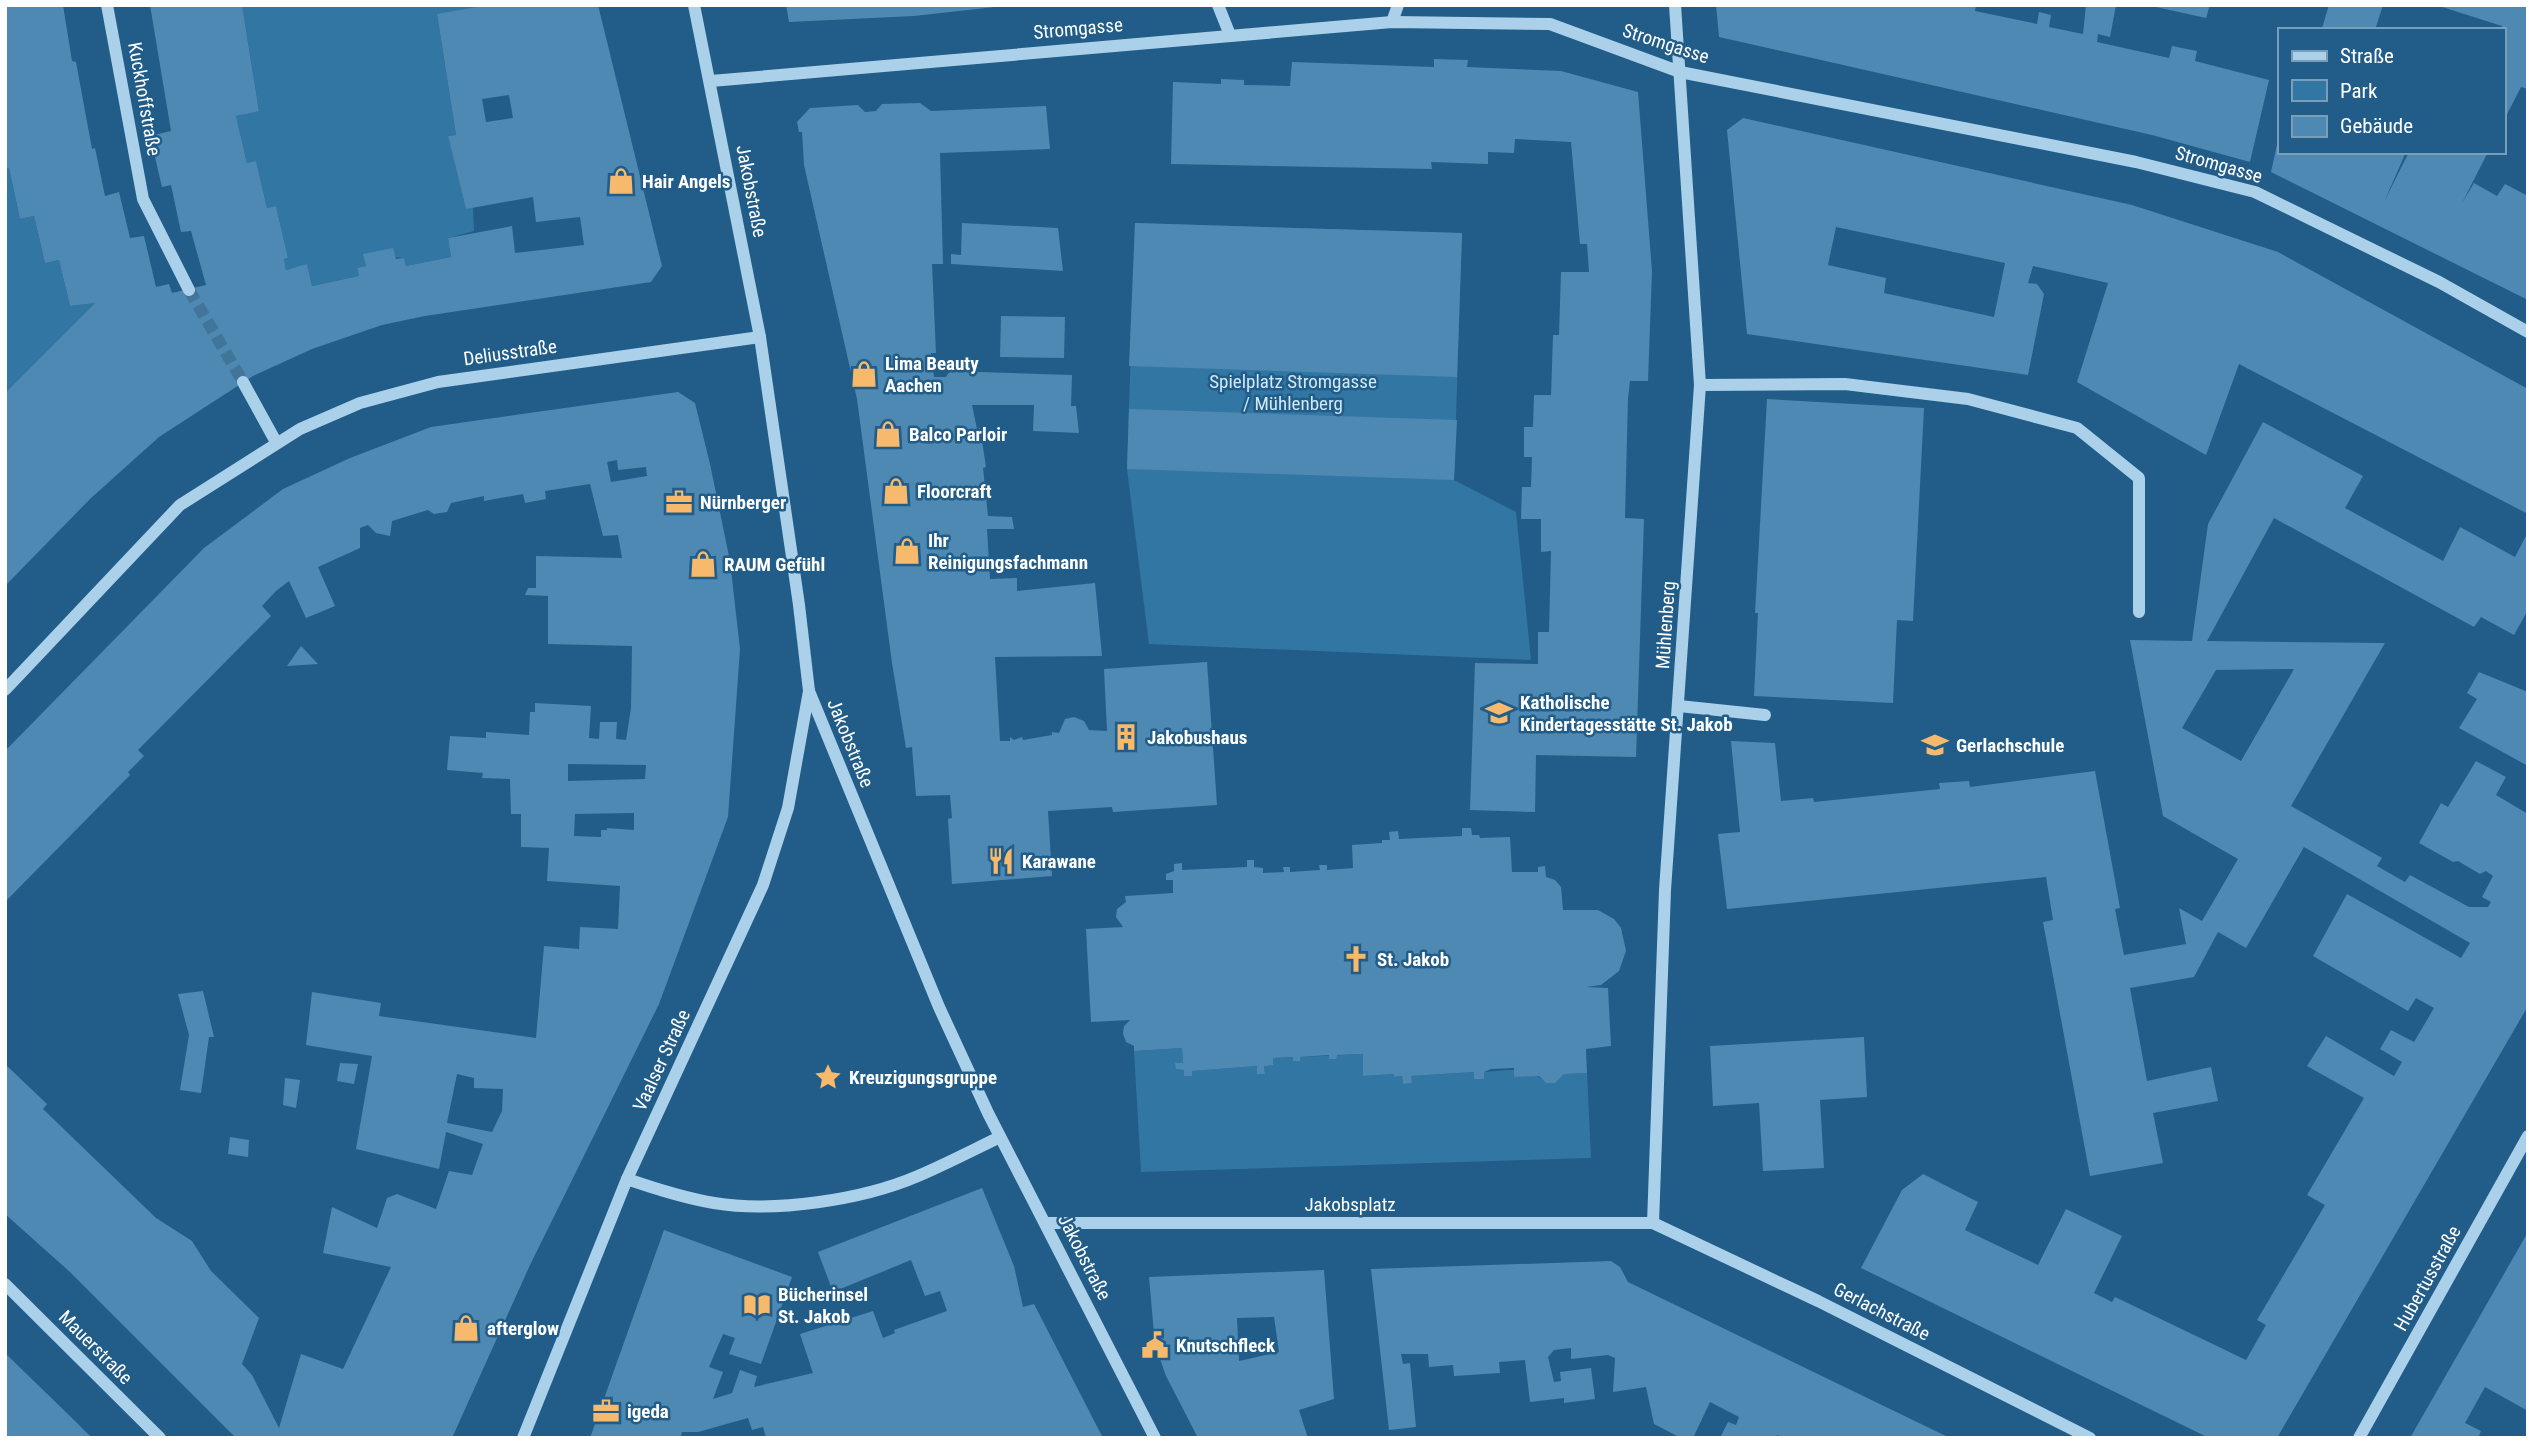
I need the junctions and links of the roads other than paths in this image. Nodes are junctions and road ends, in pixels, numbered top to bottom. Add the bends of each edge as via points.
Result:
1 (107, 5) edge
2 (694, 5) edge
3 (1218, 5) edge
4 (1398, 5) edge
5 (1675, 5) edge
6 (1392, 22) junction
7 (1230, 35) junction
8 (1680, 72) junction
9 (711, 81) junction
10 (189, 290) tunnel mouth
11 (2528, 332) edge
12 (760, 337) junction
13 (243, 382) tunnel mouth
14 (1700, 386) junction
15 (276, 442) junction
16 (2139, 612) dead end
17 (5, 690) edge
18 (809, 691) junction
19 (1679, 706) junction
20 (1765, 715) dead end
21 (2528, 1136) edge
22 (1000, 1137) junction
23 (627, 1179) junction
24 (1046, 1223) junction
25 (1653, 1223) junction
26 (5, 1284) edge
27 (160, 1438) edge
28 (523, 1438) edge
29 (1155, 1438) edge
30 (2090, 1438) edge
31 (2359, 1438) edge

1 - 10 street, Kuckhoffstraße via 144,199
2 - 9 street, Jakobstraße
3 - 7 street
4 - 6 street
5 - 8 street, Mühlenberg
6 - 7 street, Stromgasse
6 - 8 street, Stromgasse via 1550,24
7 - 9 street, Stromgasse
8 - 11 street, Stromgasse via 2136,162 2255,192 2439,282
8 - 14 street, Mühlenberg
9 - 12 street, Jakobstraße
12 - 15 street, Deliusstraße via 438,382 360,403
12 - 18 street, Jakobstraße
13 - 15 street
14 - 16 street via 1845,384 1968,399 2077,429 2139,478
14 - 19 street, Mühlenberg
15 - 17 street, Deliusstraße via 180,505
18 - 22 street, Jakobstraße via 939,1007
18 - 23 street, Vaalser Straße via 788,808 763,885
19 - 20 street
19 - 25 street, Mühlenberg via 1665,890
21 - 31 street, Hubertusstraße
22 - 23 street via 916,1177 841,1198 777,1205 717,1203
22 - 24 street, Jakobstraße
23 - 28 street, Vaalser Straße
24 - 25 street, Jakobsplatz
24 - 29 street, Jakobstraße
25 - 30 street, Gerlachstraße
26 - 27 street, Mauerstraße

